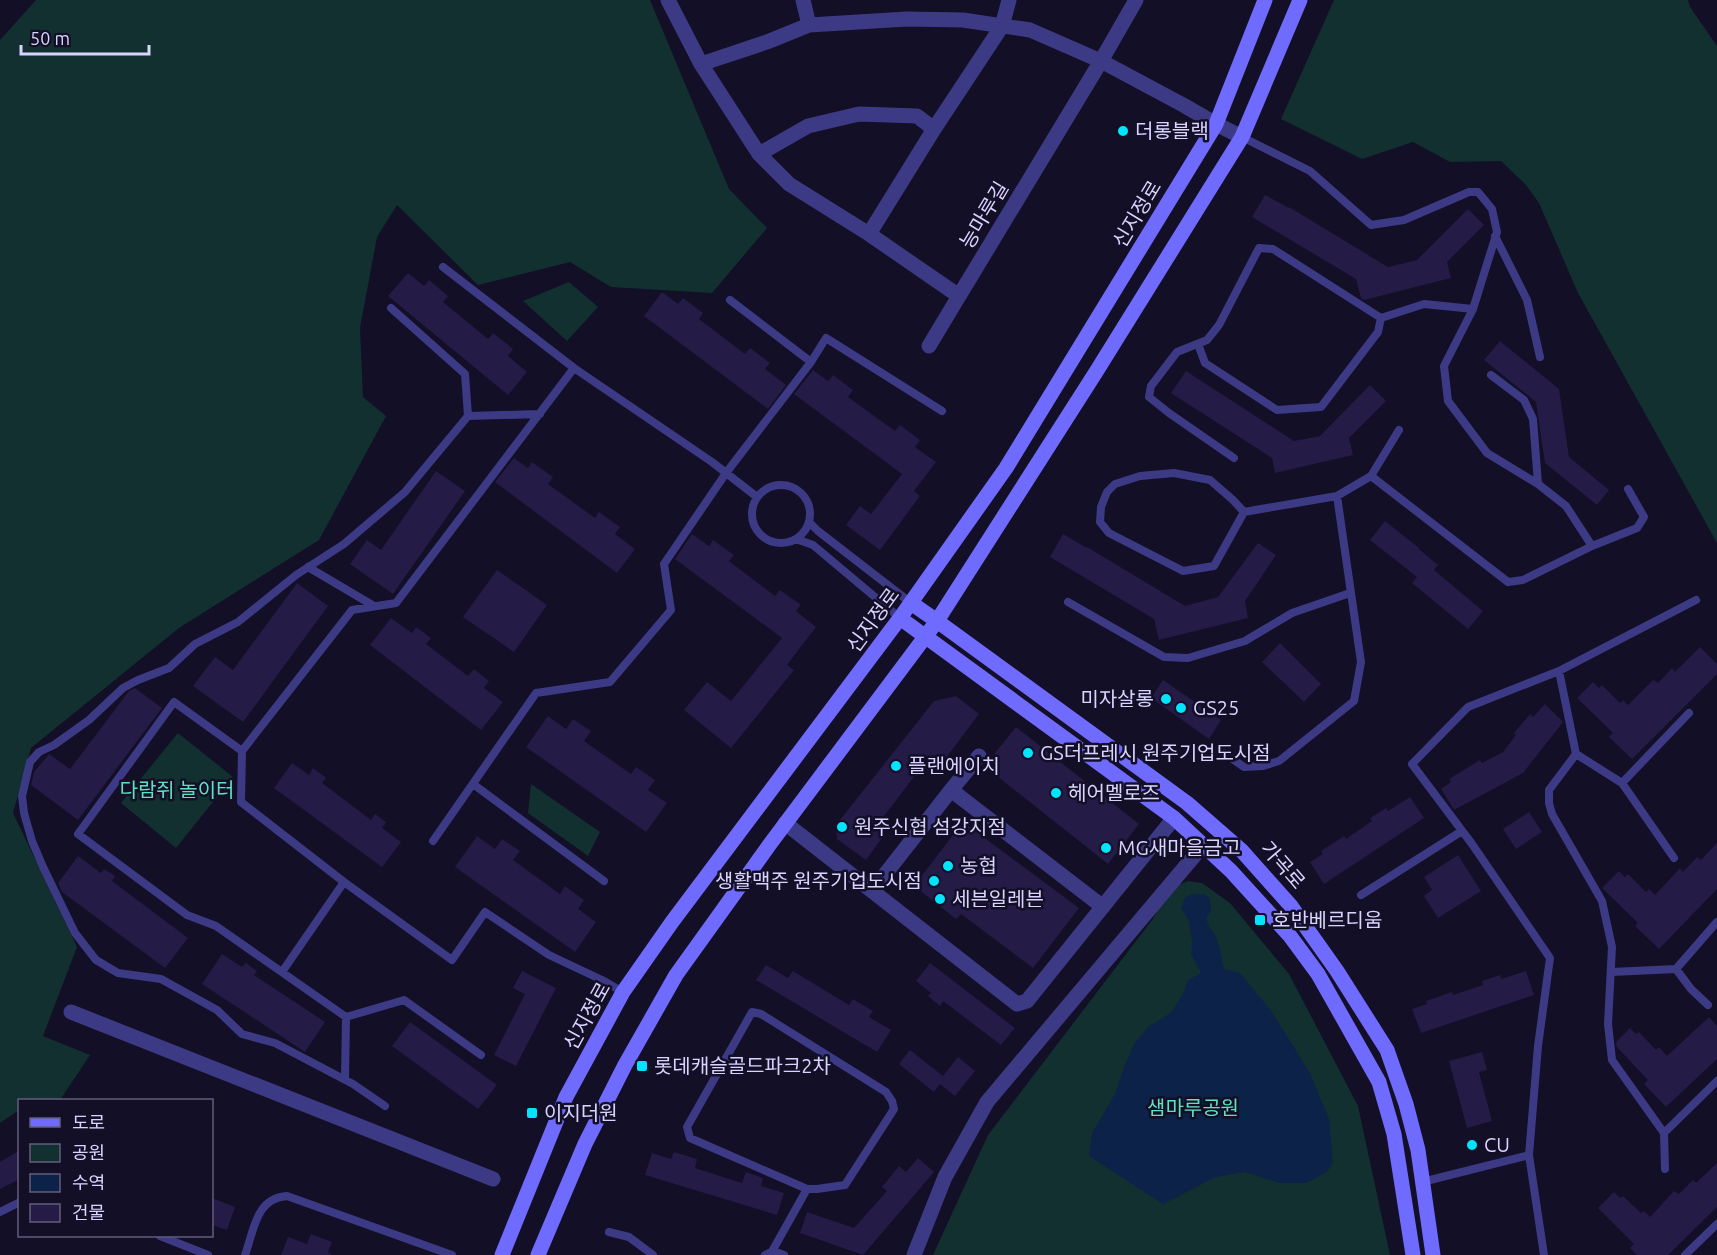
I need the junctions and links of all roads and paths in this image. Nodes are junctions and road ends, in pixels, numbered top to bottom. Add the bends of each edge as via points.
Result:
1 (668, 0) edge
2 (803, 0) edge
3 (1009, 0) edge
4 (1136, 0) edge
5 (1265, 0) edge
6 (1300, 0) edge
7 (809, 25) junction
8 (1002, 26) junction
9 (1101, 61) junction
10 (701, 64) junction
11 (1216, 124) junction
12 (934, 129) junction
13 (1242, 137) junction
14 (759, 154) junction
15 (869, 234) junction
16 (1495, 236) junction
17 (443, 267) dead end
18 (959, 296) junction
19 (730, 300) dead end
20 (391, 308) dead end
21 (1473, 309) junction
22 (1381, 318) junction
23 (1198, 344) junction
24 (929, 346) dead end
25 (1540, 357) dead end
26 (811, 362) junction
27 (574, 368) junction
28 (1491, 375) dead end
29 (942, 411) dead end
30 (540, 414) junction
31 (468, 416) junction
32 (1399, 430) dead end
33 (1234, 458) dead end
34 (726, 473) junction
35 (1371, 476) junction
36 (1538, 484) junction
37 (1628, 489) dead end
38 (1337, 496) junction
39 (757, 497) junction
40 (1244, 512) junction
41 (809, 522) junction
42 (796, 539) junction
43 (1592, 546) junction
44 (308, 567) junction
45 (1350, 593) junction
46 (1696, 600) dead end
47 (1068, 602) dead end
48 (911, 603) junction
49 (374, 606) junction
50 (900, 618) junction
51 (937, 621) junction
52 (925, 637) junction
53 (1558, 671) junction
54 (1689, 713) dead end
55 (242, 752) junction
56 (1224, 753) dead end
57 (1576, 754) junction
58 (979, 756) dead end
59 (1622, 783) junction
60 (473, 784) junction
61 (951, 790) junction
62 (1187, 803) junction
63 (1174, 818) junction
64 (785, 823) junction
65 (1462, 831) junction
66 (433, 841) dead end
67 (1195, 855) dead end
68 (1674, 858) dead end
69 (604, 881) dead end
70 (344, 882) junction
71 (873, 891) junction
72 (1361, 895) dead end
73 (1102, 907) junction
74 (1717, 922) edge
75 (1676, 969) junction
76 (282, 972) junction
77 (1612, 972) junction
78 (623, 992) junction
79 (1708, 1005) dead end
80 (71, 1012) dead end
81 (346, 1017) junction
82 (482, 1055) dead end
83 (345, 1079) junction
84 (1717, 1081) edge
85 (386, 1106) dead end
86 (1664, 1133) junction
87 (1529, 1155) junction
88 (1665, 1168) dead end
89 (493, 1179) dead end
90 (1422, 1182) junction
91 (807, 1189) junction
92 (18, 1203) edge
93 (0, 1212) edge
94 (1717, 1224) edge
95 (609, 1232) dead end
96 (163, 1237) edge
97 (770, 1254) edge
98 (208, 1255) edge
99 (245, 1255) edge
100 (452, 1255) edge
101 (502, 1255) edge
102 (538, 1255) edge
103 (653, 1255) edge
104 (784, 1255) edge
105 (914, 1255) edge
106 (1413, 1255) edge
107 (1433, 1255) edge
108 (1544, 1255) edge
109 (1685, 1255) edge

1 - 10 street
2 - 7 street
3 - 8 street
4 - 9 street, 능마루길
5 - 11 street, 신지정로
6 - 13 street
7 - 8 street via 908,19 963,20
7 - 10 street
8 - 9 street via 1030,30
8 - 12 street
9 - 11 street
9 - 18 street, 능마루길
10 - 14 street
11 - 13 street
11 - 48 street, 신지정로 via 1006,468
12 - 14 street via 917,116 859,114 808,126
12 - 15 street
13 - 16 lane via 1310,171 1371,225 1404,220 1469,192 1478,192 1491,209
13 - 51 street
14 - 15 street via 789,184
15 - 18 street
16 - 21 lane
16 - 25 lane via 1527,300
17 - 27 lane
18 - 24 street, 능마루길
19 - 26 lane
20 - 31 lane via 465,374
21 - 22 lane via 1424,304
21 - 36 lane via 1444,366 1448,401 1487,453
22 - 23 lane via 1273,249 1259,248 1219,325 1207,340
22 - 23 lane via 1378,332 1321,407 1277,410 1205,363
23 - 33 lane via 1178,352 1150,386 1149,397
26 - 29 lane via 826,339
26 - 34 lane
27 - 30 lane
27 - 34 lane
28 - 36 lane via 1524,400 1533,420
30 - 31 lane
30 - 49 lane via 396,603
31 - 44 lane via 405,492 344,544
32 - 35 lane
34 - 39 lane
34 - 60 lane via 664,564 671,610 610,682 536,693
35 - 38 lane
35 - 43 lane via 1508,582 1523,580
36 - 43 lane via 1566,506
37 - 43 lane via 1644,517 1637,528
38 - 40 lane
38 - 45 lane
39 - 41 lane via 772,487 791,487 805,498
39 - 42 lane via 752,516 760,533 777,542
40 - 40 lane via 1214,566 1183,571 1109,533 1101,522 1101,507 1115,484 1140,476 1174,473 1210,480
41 - 42 lane
41 - 48 lane
42 - 50 lane via 813,544
44 - 49 lane
44 - 83 lane via 238,622 195,644 169,668 123,688 89,720 39,752 30,762 22,796 32,841 43,867 75,933 96,960 118,973 161,979 217,1010 242,1034 275,1043
45 - 47 lane via 1292,613 1245,641 1188,658 1164,657
45 - 56 lane via 1361,662 1354,701 1279,761 1244,767
46 - 53 lane
48 - 50 street, 신지정로
48 - 51 street, 가곡로
49 - 55 lane via 352,609
50 - 52 street
50 - 78 street, 신지정로
51 - 52 street
51 - 62 street, 가곡로
52 - 63 street
52 - 64 street
53 - 57 lane
53 - 65 lane via 1468,707 1412,764
54 - 59 lane
55 - 70 lane via 241,802
55 - 76 lane via 174,702 78,834 188,915 216,926
57 - 59 lane
57 - 77 lane via 1549,790 1549,804 1602,901 1612,947
58 - 61 street
59 - 68 lane
60 - 66 lane
60 - 69 lane
61 - 71 street
61 - 73 street
62 - 63 street
62 - 90 street, 가곡로 via 1242,851 1291,906 1381,1040 1406,1104
63 - 73 street
63 - 106 street via 1231,871 1290,936 1318,974 1379,1082 1394,1134
64 - 71 street
64 - 102 street via 676,975 585,1144
65 - 72 lane
65 - 87 lane via 1550,958
67 - 105 street via 987,1102 945,1177
70 - 76 lane
70 - 78 lane via 452,960 485,912 549,955
71 - 73 street via 1017,1004 1027,1001
74 - 75 lane
75 - 77 lane
75 - 79 lane
76 - 81 lane
77 - 86 lane via 1608,1024 1612,1060
78 - 101 street, 신지정로 via 566,1097
80 - 89 street
81 - 82 lane via 404,1000
81 - 83 lane
83 - 85 lane
84 - 86 lane
86 - 88 lane
87 - 90 lane
87 - 108 lane
90 - 107 street, 가곡로
91 - 91 lane via 845,1185 894,1109 892,1101 886,1092 752,1012 687,1126 688,1132 690,1138
91 - 97 lane
92 - 93 lane
94 - 109 lane
95 - 103 lane via 629,1237
96 - 98 lane
97 - 104 lane
99 - 100 lane via 264,1206 277,1197 287,1196

